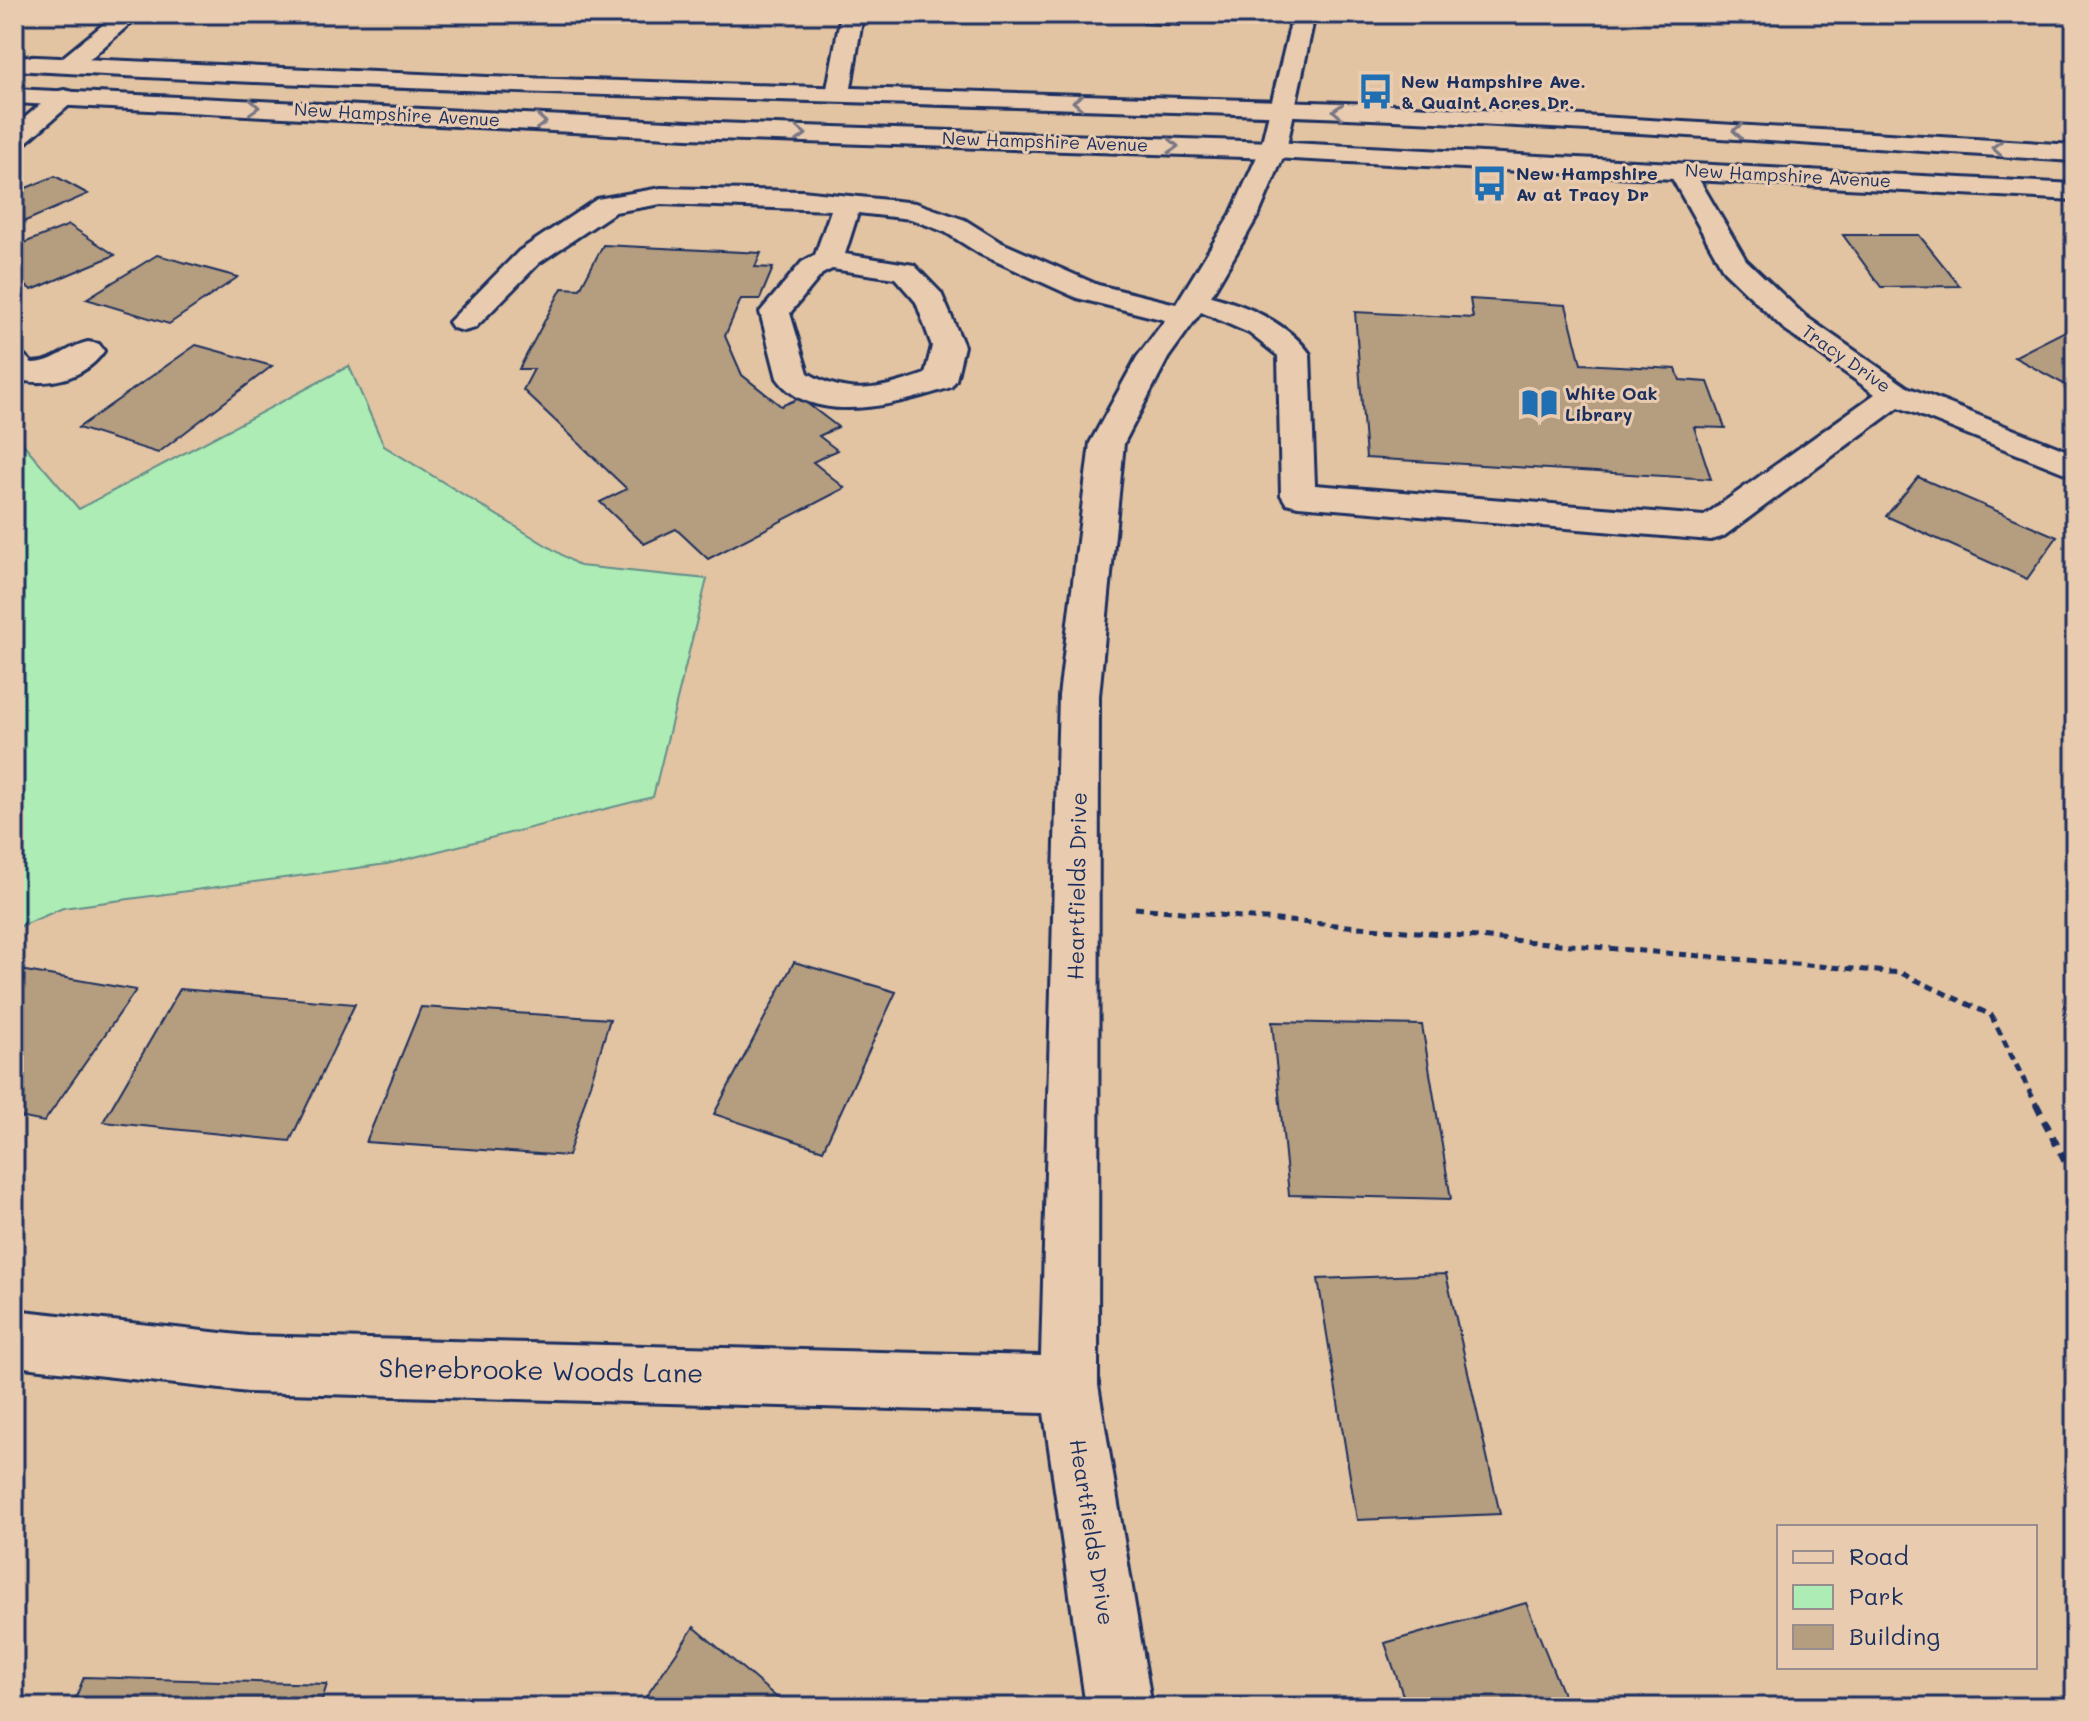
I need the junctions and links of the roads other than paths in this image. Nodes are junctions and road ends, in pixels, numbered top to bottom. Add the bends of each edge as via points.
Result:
1 (130, 14) edge
2 (852, 14) edge
3 (1304, 14) edge
4 (14, 63) edge
5 (66, 67) junction
6 (292, 76) junction
7 (15, 92) edge
8 (838, 94) junction
9 (64, 97) junction
10 (1278, 129) junction
11 (14, 140) edge
12 (2075, 153) edge
13 (1681, 171) junction
14 (2075, 192) edge
15 (847, 204) junction
16 (828, 260) junction
17 (1188, 307) junction
18 (464, 322) dead end
19 (88, 351) dead end
20 (14, 363) edge
21 (1896, 394) junction
22 (2075, 466) edge
23 (14, 1338) edge
24 (1069, 1385) junction
25 (1119, 1707) edge

1 - 5 main road
2 - 8 main road
3 - 10 main road, Heartfields Drive
4 - 5 main road, New Hampshire Avenue
5 - 6 main road, New Hampshire Avenue
5 - 7 main road
6 - 8 main road, New Hampshire Avenue
6 - 9 main road via 256,87 127,84
7 - 9 main road, New Hampshire Avenue
10 -> 8 main road, New Hampshire Avenue
9 -> 10 main road, New Hampshire Avenue via 688,130
9 - 11 main road
12 -> 10 main road, New Hampshire Avenue via 1664,126
10 - 13 main road, New Hampshire Avenue
10 - 17 main road, Heartfields Drive via 1245,214
13 - 14 main road, New Hampshire Avenue
13 - 21 main road, Tracy Drive via 1734,265 1794,322
15 - 16 main road
15 - 17 main road via 916,211 1088,292
15 - 18 main road via 661,196 607,205 529,257
16 - 16 main road via 904,271 930,299 948,346 940,380 870,397 822,394 793,378 775,312 812,268
17 - 21 main road via 1216,306 1276,335 1294,354 1298,495 1711,528
17 - 24 main road, Heartfields Drive via 1153,357 1107,443 1079,696
19 - 20 main road via 55,373 23,372
21 - 22 main road, Tracy Drive
23 - 24 main road, Sherebrooke Woods Lane via 248,1364
24 - 25 main road, Heartfields Drive

